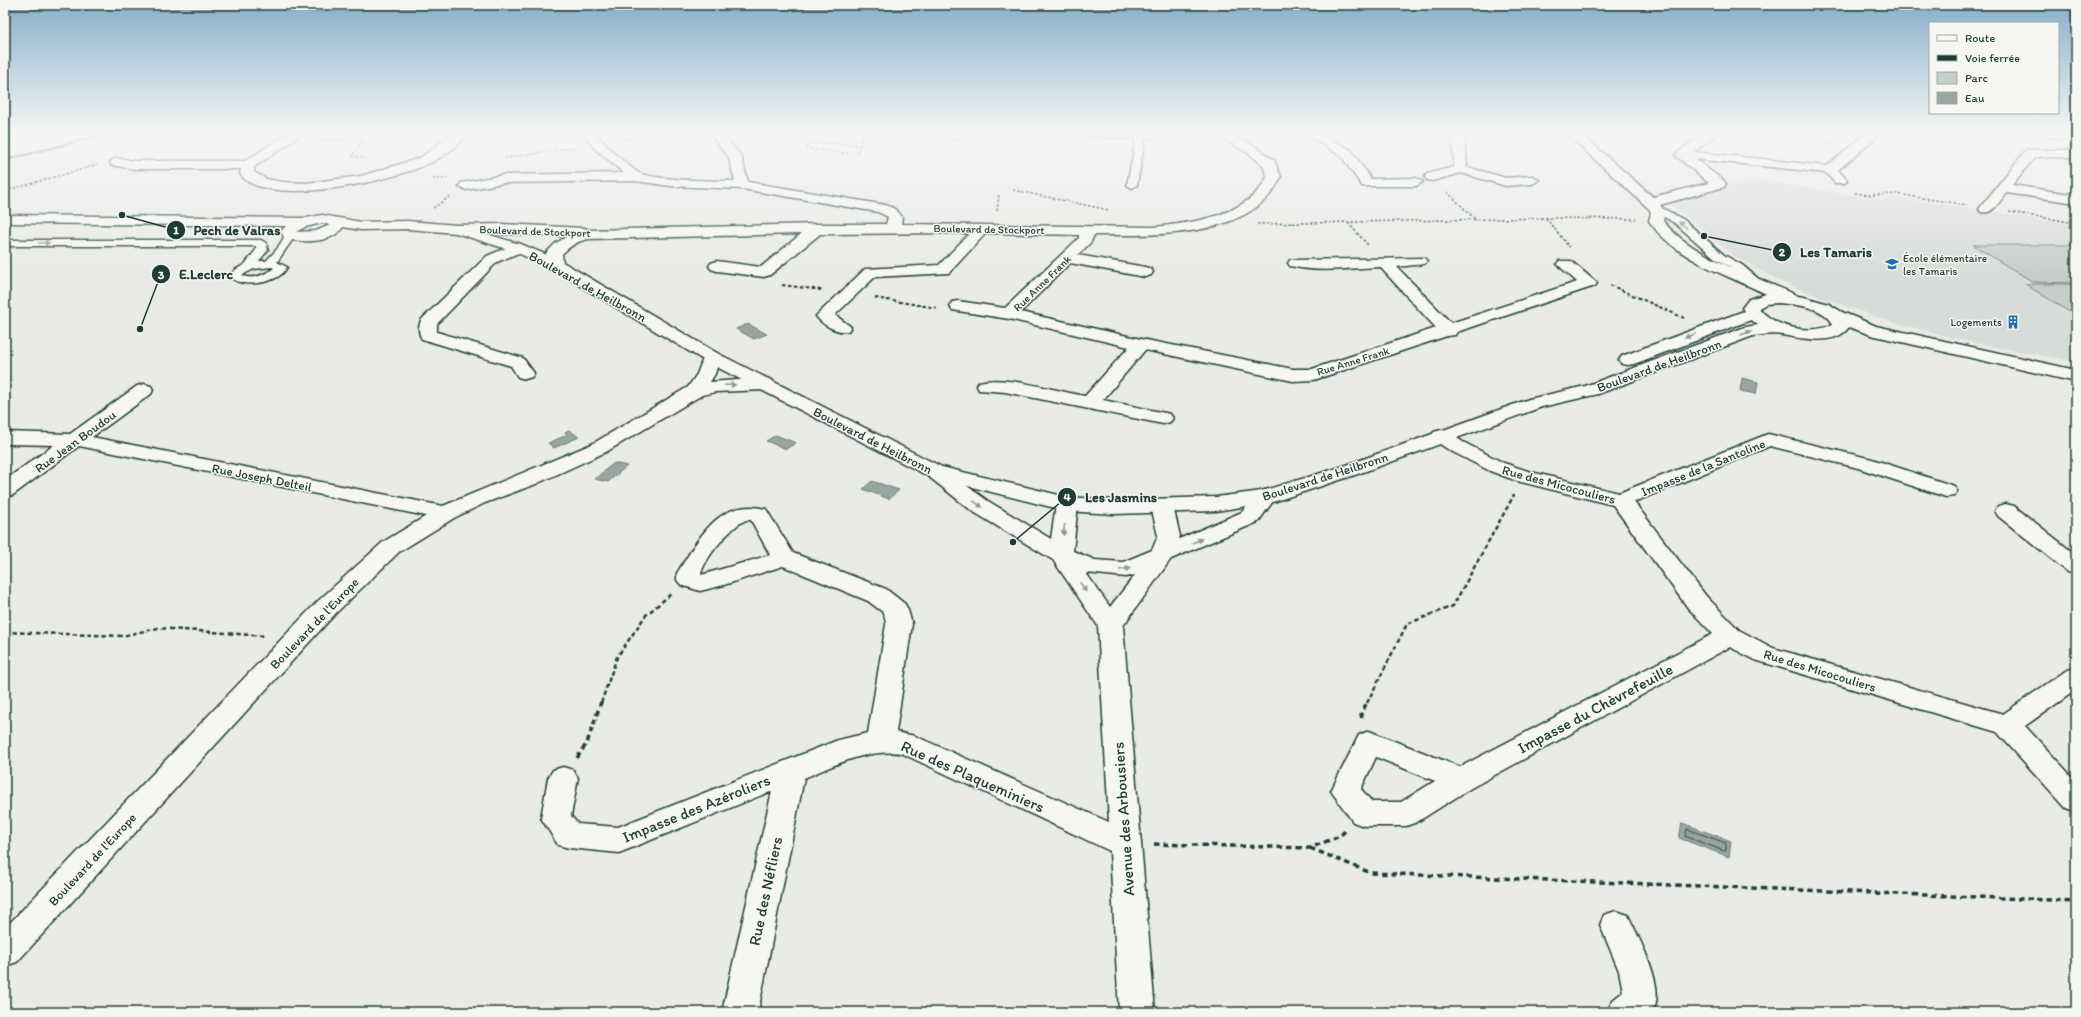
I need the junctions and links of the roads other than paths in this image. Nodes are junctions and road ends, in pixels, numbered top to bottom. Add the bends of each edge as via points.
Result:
1 (253, 180) edge
2 (358, 180) edge
3 (495, 180) edge
4 (660, 180) edge
5 (741, 180) edge
6 (1133, 180) edge
7 (1272, 180) edge
8 (1365, 180) edge
9 (1501, 180) edge
10 (1526, 180) edge
11 (1623, 180) edge
12 (1714, 180) edge
13 (2008, 180) edge
14 (1416, 182) dead end
15 (742, 184) junction
16 (1132, 185) dead end
17 (466, 186) road end
18 (2002, 188) junction
19 (2076, 199) edge
20 (1986, 209) road end
21 (1654, 210) junction
22 (5, 219) edge
23 (305, 222) junction
24 (5, 227) edge
25 (333, 227) junction
26 (818, 228) junction
27 (893, 228) junction
28 (457, 229) junction
29 (979, 229) junction
30 (1087, 232) junction
31 (289, 233) junction
32 (613, 233) junction
33 (312, 236) junction
34 (5, 243) edge
35 (518, 248) junction
36 (281, 251) junction
37 (1067, 258) junction
38 (1419, 260) dead end
39 (1384, 262) junction
40 (269, 264) junction
41 (554, 264) junction
42 (1296, 264) dead end
43 (1565, 264) road end
44 (717, 266) dead end
45 (249, 267) junction
46 (1728, 270) junction
47 (1145, 272) dead end
48 (1757, 283) junction
49 (1790, 299) junction
50 (958, 306) dead end
51 (1753, 308) junction
52 (1009, 314) junction
53 (1837, 316) junction
54 (842, 327) dead end
55 (1781, 329) junction
56 (1449, 331) junction
57 (1826, 334) junction
58 (1141, 344) junction
59 (1964, 351) junction
60 (712, 357) junction
61 (525, 373) dead end
62 (2076, 376) edge
63 (765, 384) junction
64 (986, 386) dead end
65 (144, 390) dead end
66 (695, 391) junction
67 (1536, 403) junction
68 (1090, 404) junction
69 (1163, 418) dead end
70 (1441, 436) junction
71 (5, 438) edge
72 (77, 440) junction
73 (935, 472) junction
74 (5, 490) edge
75 (1946, 491) dead end
76 (1265, 497) junction
77 (1621, 500) junction
78 (1067, 504) junction
79 (1162, 506) junction
80 (2006, 511) dead end
81 (446, 513) junction
82 (1061, 555) junction
83 (1161, 557) junction
84 (784, 558) junction
85 (2076, 568) edge
86 (1110, 626) junction
87 (1730, 636) junction
88 (2076, 677) edge
89 (2007, 726) junction
90 (881, 741) junction
91 (791, 771) junction
92 (563, 778) road end
93 (1461, 780) junction
94 (2076, 800) edge
95 (1124, 843) junction
96 (1616, 925) dead end
97 (5, 951) edge
98 (740, 1012) edge
99 (1136, 1012) edge
100 (1625, 1012) edge

1 - 2 street via 277,186 309,187
3 - 17 street
4 - 15 street via 710,185
5 - 15 street
6 - 16 lane
7 - 30 street, Boulevard de Stockport via 1268,190 1252,205 1217,220 1172,230
8 - 14 street via 1367,183
9 - 10 street
11 - 21 street
12 - 21 street via 1719,184 1664,200
13 - 18 street
15 - 27 street via 881,208 891,212 895,217
18 - 19 street
18 - 20 street
21 - 46 street via 1660,228 1677,244
48 -> 21 lane via 1738,266 1720,257 1680,222
22 - 23 street
23 - 25 street via 326,219
23 - 31 street
24 - 31 street via 257,228
25 - 28 street via 408,225
25 - 33 street
26 - 27 street, Boulevard de Stockport
26 - 32 street, Boulevard de Stockport
26 - 44 street via 764,272
27 - 29 street, Boulevard de Stockport
28 - 32 street, Boulevard de Stockport via 502,228
28 - 35 street, Boulevard de Heilbronn
29 - 30 street, Boulevard de Stockport
29 - 54 street via 978,234 943,270 871,272 824,316
30 - 37 street, Rue Anne Frank via 1086,239
31 - 33 street
31 - 36 lane
32 - 41 street, Boulevard de Stockport via 580,236 565,242 554,253
33 - 36 lane
34 -> 45 lane via 262,243 262,250
35 - 41 street, Boulevard de Heilbronn
35 - 61 street via 492,260 428,323 428,335 517,362
36 - 40 lane
37 - 47 street
37 - 52 street, Rue Anne Frank
38 - 39 street
39 - 42 street via 1322,266
39 - 56 street
40 - 45 lane
40 - 45 lane via 279,265 281,268 260,279 238,279 238,273
41 - 60 street, Boulevard de Heilbronn
43 - 56 street, Rue Anne Frank via 1589,284
46 - 48 street
46 - 51 street
48 - 49 street
49 - 51 street, Boulevard de Heilbronn via 1767,298
49 - 53 street via 1817,306
50 - 52 street, Rue Anne Frank
51 - 55 street via 1764,322
51 -> 67 street, Boulevard de Heilbronn via 1710,329 1620,363
52 - 58 street, Rue Anne Frank
53 - 57 street via 1841,327
53 - 59 street via 1871,330
55 - 57 street via 1805,334
67 -> 55 street, Boulevard de Heilbronn via 1591,390 1751,331
56 - 58 street, Rue Anne Frank via 1314,374 1293,375
57 - 59 street
58 - 68 street
59 - 62 street
60 - 63 street, Boulevard de Heilbronn
60 - 66 street, Boulevard de l'Europe via 706,374
66 -> 63 street, Boulevard de l'Europe via 716,386
63 - 73 street, Boulevard de Heilbronn
64 - 68 street via 1005,386
65 - 72 street, Rue Jean Boudou
66 - 81 street, Boulevard de l'Europe via 598,448
67 - 70 street, Boulevard de Heilbronn
68 - 69 street
70 - 76 street, Boulevard de Heilbronn via 1348,471
70 - 77 street, Rue des Micocouliers via 1497,468
71 - 72 street, Rue Joseph Delteil
72 - 74 street, Rue Jean Boudou
72 - 81 street, Rue Joseph Delteil
73 - 78 street, Boulevard de Heilbronn
73 -> 82 street via 980,506
75 - 77 street, Impasse de la Santoline via 1865,463 1768,440
76 - 79 street, Boulevard de Heilbronn via 1216,504
83 -> 76 street via 1250,517
77 - 87 street, Rue des Micocouliers via 1696,602
78 - 79 street, Boulevard de Heilbronn via 1113,507
78 -> 82 street
79 - 83 street via 1169,536
80 - 85 street
81 - 97 street, Boulevard de l'Europe via 391,547 327,607
82 -> 83 street via 1092,567 1126,570
82 -> 86 street
83 - 86 street
84 - 84 street via 758,514 743,514 720,526 689,573 689,580 700,583 711,581
84 - 90 street via 877,595 896,610 899,624
86 - 95 street, Avenue des Arbousiers
87 - 89 street, Rue des Micocouliers via 1764,654
87 - 93 street, Impasse du Chèvrefeuille
88 - 89 street
89 - 94 street
90 - 91 street, Impasse des Azéroliers via 848,748
90 - 95 street, Rue des Plaqueminiers via 905,743
91 - 92 street, Impasse des Azéroliers via 619,840 568,836 556,818
91 - 98 street, Rue des Néfliers
93 - 93 street, Impasse du Chèvrefeuille via 1369,742 1346,791 1364,814 1406,814
95 - 99 street, Avenue des Arbousiers
96 - 100 street via 1636,971 1641,999

